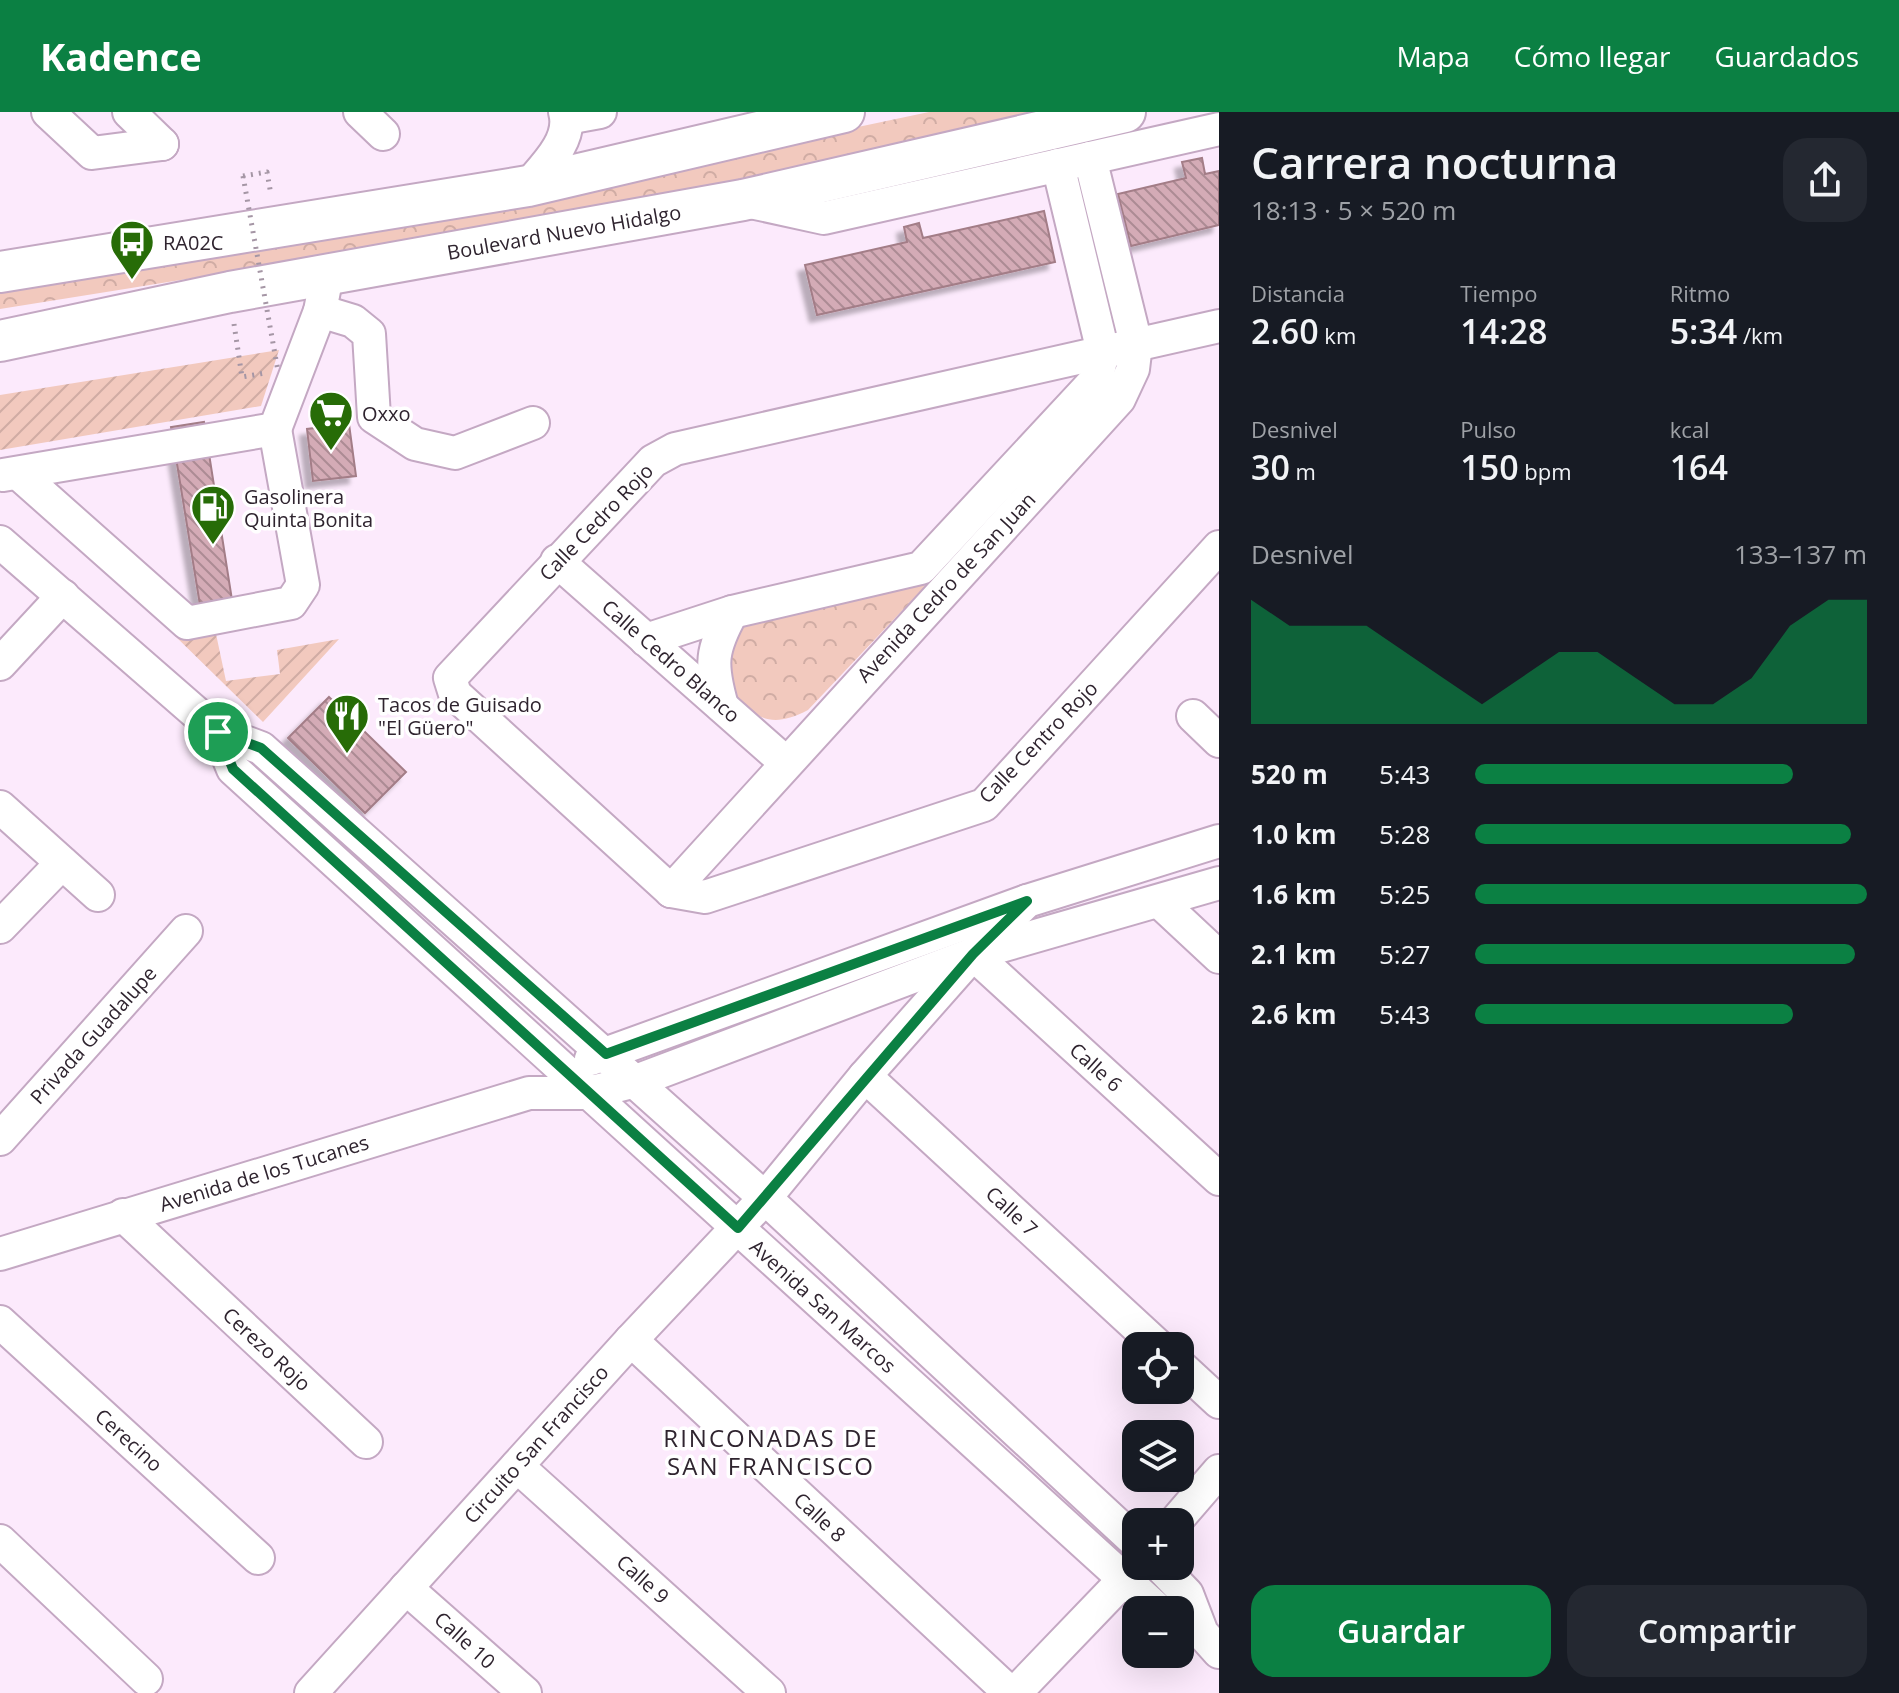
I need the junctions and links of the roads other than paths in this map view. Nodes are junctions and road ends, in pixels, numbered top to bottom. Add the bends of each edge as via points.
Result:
1 (48, 112) edge
2 (129, 112) edge
3 (360, 112) edge
4 (600, 112) edge
5 (844, 112) edge
6 (1125, 112) edge
7 (566, 115) edge
8 (1219, 129) edge
9 (383, 134) dead end
10 (1090, 158) junction
11 (1058, 165) junction
12 (528, 186) junction
13 (743, 200) junction
14 (0, 272) edge
15 (324, 293) junction
16 (1219, 326) edge
17 (0, 341) edge
18 (1136, 344) junction
19 (1106, 377) junction
20 (533, 423) dead end
21 (275, 429) junction
22 (9, 474) edge
23 (0, 542) edge
24 (1219, 547) edge
25 (557, 561) junction
26 (63, 596) junction
27 (732, 612) junction
28 (646, 640) junction
29 (0, 664) edge
30 (722, 706) junction
31 (1193, 716) dead end
32 (218, 732) junction
33 (1219, 741) edge
34 (785, 762) junction
35 (0, 807) edge
36 (1219, 841) edge
37 (62, 863) junction
38 (1219, 883) edge
39 (671, 891) junction
40 (98, 895) dead end
41 (1027, 901) junction
42 (1161, 903) junction
43 (0, 927) edge
44 (186, 931) dead end
45 (973, 954) junction
46 (1219, 957) edge
47 (606, 1054) junction
48 (562, 1069) junction
49 (865, 1076) junction
50 (636, 1081) junction
51 (529, 1093) junction
52 (588, 1093) junction
53 (0, 1139) edge
54 (1219, 1179) edge
55 (765, 1198) junction
56 (123, 1215) junction
57 (738, 1228) junction
58 (0, 1254) edge
59 (0, 1322) edge
60 (1143, 1332) edge
61 (631, 1340) junction
62 (1194, 1379) edge
63 (1219, 1402) edge
64 (366, 1442) dead end
65 (517, 1466) junction
66 (1219, 1471) edge
67 (1187, 1508) edge
68 (1122, 1529) edge
69 (0, 1541) edge
70 (258, 1558) dead end
71 (1122, 1566) edge
72 (1123, 1580) edge
73 (1135, 1580) edge
74 (1169, 1580) edge
75 (406, 1588) junction
76 (1147, 1596) edge
77 (1219, 1605) edge
78 (1197, 1625) edge
79 (146, 1679) dead end
80 (311, 1693) edge
81 (525, 1693) edge
82 (769, 1693) edge
83 (1012, 1693) edge

1 - 2 street via 92,153 162,144
3 - 9 street
4 - 7 street
5 - 12 main road
6 - 13 main road, Boulevard Nuevo Hidalgo
7 - 12 street via 558,149
8 - 10 street
10 - 11 street
10 - 18 street, Avenida Cedro de San Juan
11 - 13 street via 824,218
11 - 19 street
12 - 14 main road
13 - 15 main road, Boulevard Nuevo Hidalgo
15 - 17 main road, Boulevard Nuevo Hidalgo via 230,292
15 - 20 street via 369,334 374,417 415,444 455,453
15 - 21 street
16 - 18 street, Calle Cedro Rojo
18 - 19 street, Calle Cedro Rojo
18 - 19 street, Avenida Cedro de San Juan via 1133,369
19 - 25 street, Calle Cedro Rojo via 675,449 653,461
19 - 27 street, Avenida Cedro de San Juan via 921,568
19 - 34 street, Avenida Cedro de San Juan
21 - 22 street
21 - 22 street via 303,585 291,603 187,623
23 - 26 street, Avenida San Marcos
24 - 39 street, Calle Centro Rojo via 984,805 705,897
25 - 28 street, Calle Cedro Blanco
25 - 39 street, Calle Cedro Rojo via 450,678 451,686
26 - 29 street
26 - 32 street, Avenida San Marcos
27 - 28 street, Avenida Cedro de San Juan
27 - 30 street via 715,643 712,673
28 - 30 street, Calle Cedro Blanco
30 - 34 street, Calle Cedro Blanco
31 - 33 street
32 - 47 street, Avenida San Marcos via 261,748
32 - 48 street, Avenida San Marcos via 233,769
34 - 39 street, Avenida Cedro de San Juan
35 - 37 street
36 - 41 street
37 - 40 street
37 - 43 street
38 - 42 street
41 - 45 street, Circuito San Francisco
41 - 47 street, Avenida de los Tucanes
42 - 45 street
42 - 46 street
44 - 53 street, Privada Guadalupe
45 - 49 street, Circuito San Francisco
45 - 50 street, Avenida de los Tucanes
45 - 54 street, Calle 6
47 - 48 street, Avenida de los Tucanes
47 - 50 street, Avenida San Marcos
48 - 51 street, Avenida de los Tucanes
48 - 52 street, Avenida San Marcos
49 - 55 street, Circuito San Francisco
49 - 60 street, Calle 7
50 - 52 street, Avenida de los Tucanes
50 - 55 street, Avenida San Marcos
51 - 52 street, Avenida de los Tucanes
51 - 56 street, Avenida de los Tucanes
52 - 57 street, Avenida San Marcos
55 - 57 street, Circuito San Francisco
55 - 68 street, Avenida San Marcos
56 - 58 street, Avenida de los Tucanes
56 - 64 street, Cerezo Rojo
57 - 61 street, Circuito San Francisco
57 - 71 street, Avenida San Marcos
59 - 70 street, Cerecino
61 - 65 street, Circuito San Francisco
61 - 83 street, Calle 8
62 - 63 street
65 - 75 street, Circuito San Francisco
65 - 82 street, Calle 9
66 - 67 street
69 - 79 street
72 - 83 street
73 - 76 street, Avenida San Marcos
74 - 78 street
75 - 80 street, Circuito San Francisco
75 - 81 street, Calle 10
77 - 78 street

